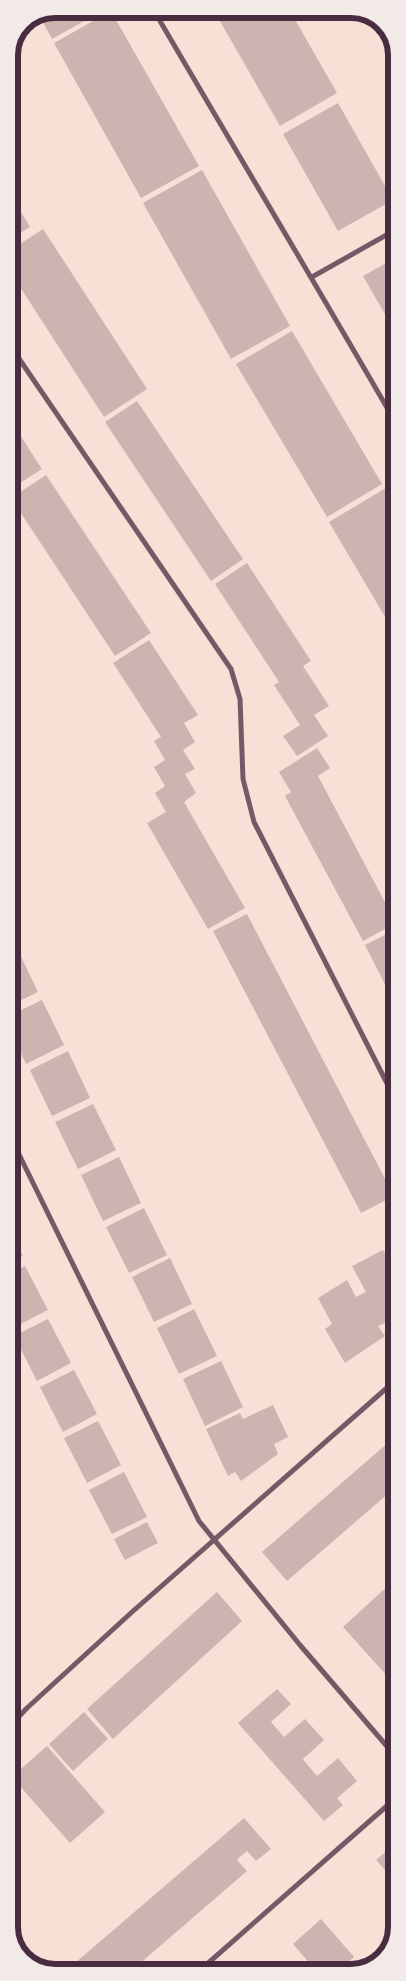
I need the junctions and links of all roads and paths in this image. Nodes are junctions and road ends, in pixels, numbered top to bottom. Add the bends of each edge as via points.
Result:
1 (159, 18) edge
2 (388, 234) edge
3 (312, 277) junction
4 (18, 357) edge
5 (388, 410) edge
6 (388, 1085) edge
7 (18, 1152) edge
8 (388, 1387) edge
9 (214, 1541) junction
10 (18, 1718) edge
11 (388, 1748) edge
12 (388, 1805) edge
13 (208, 1963) edge

1 - 3 street
2 - 3 street
3 - 5 street
4 - 6 street via 231,669 240,699 243,779 254,822
7 - 9 street via 199,1521
8 - 9 street
9 - 10 street
9 - 11 street
12 - 13 street

